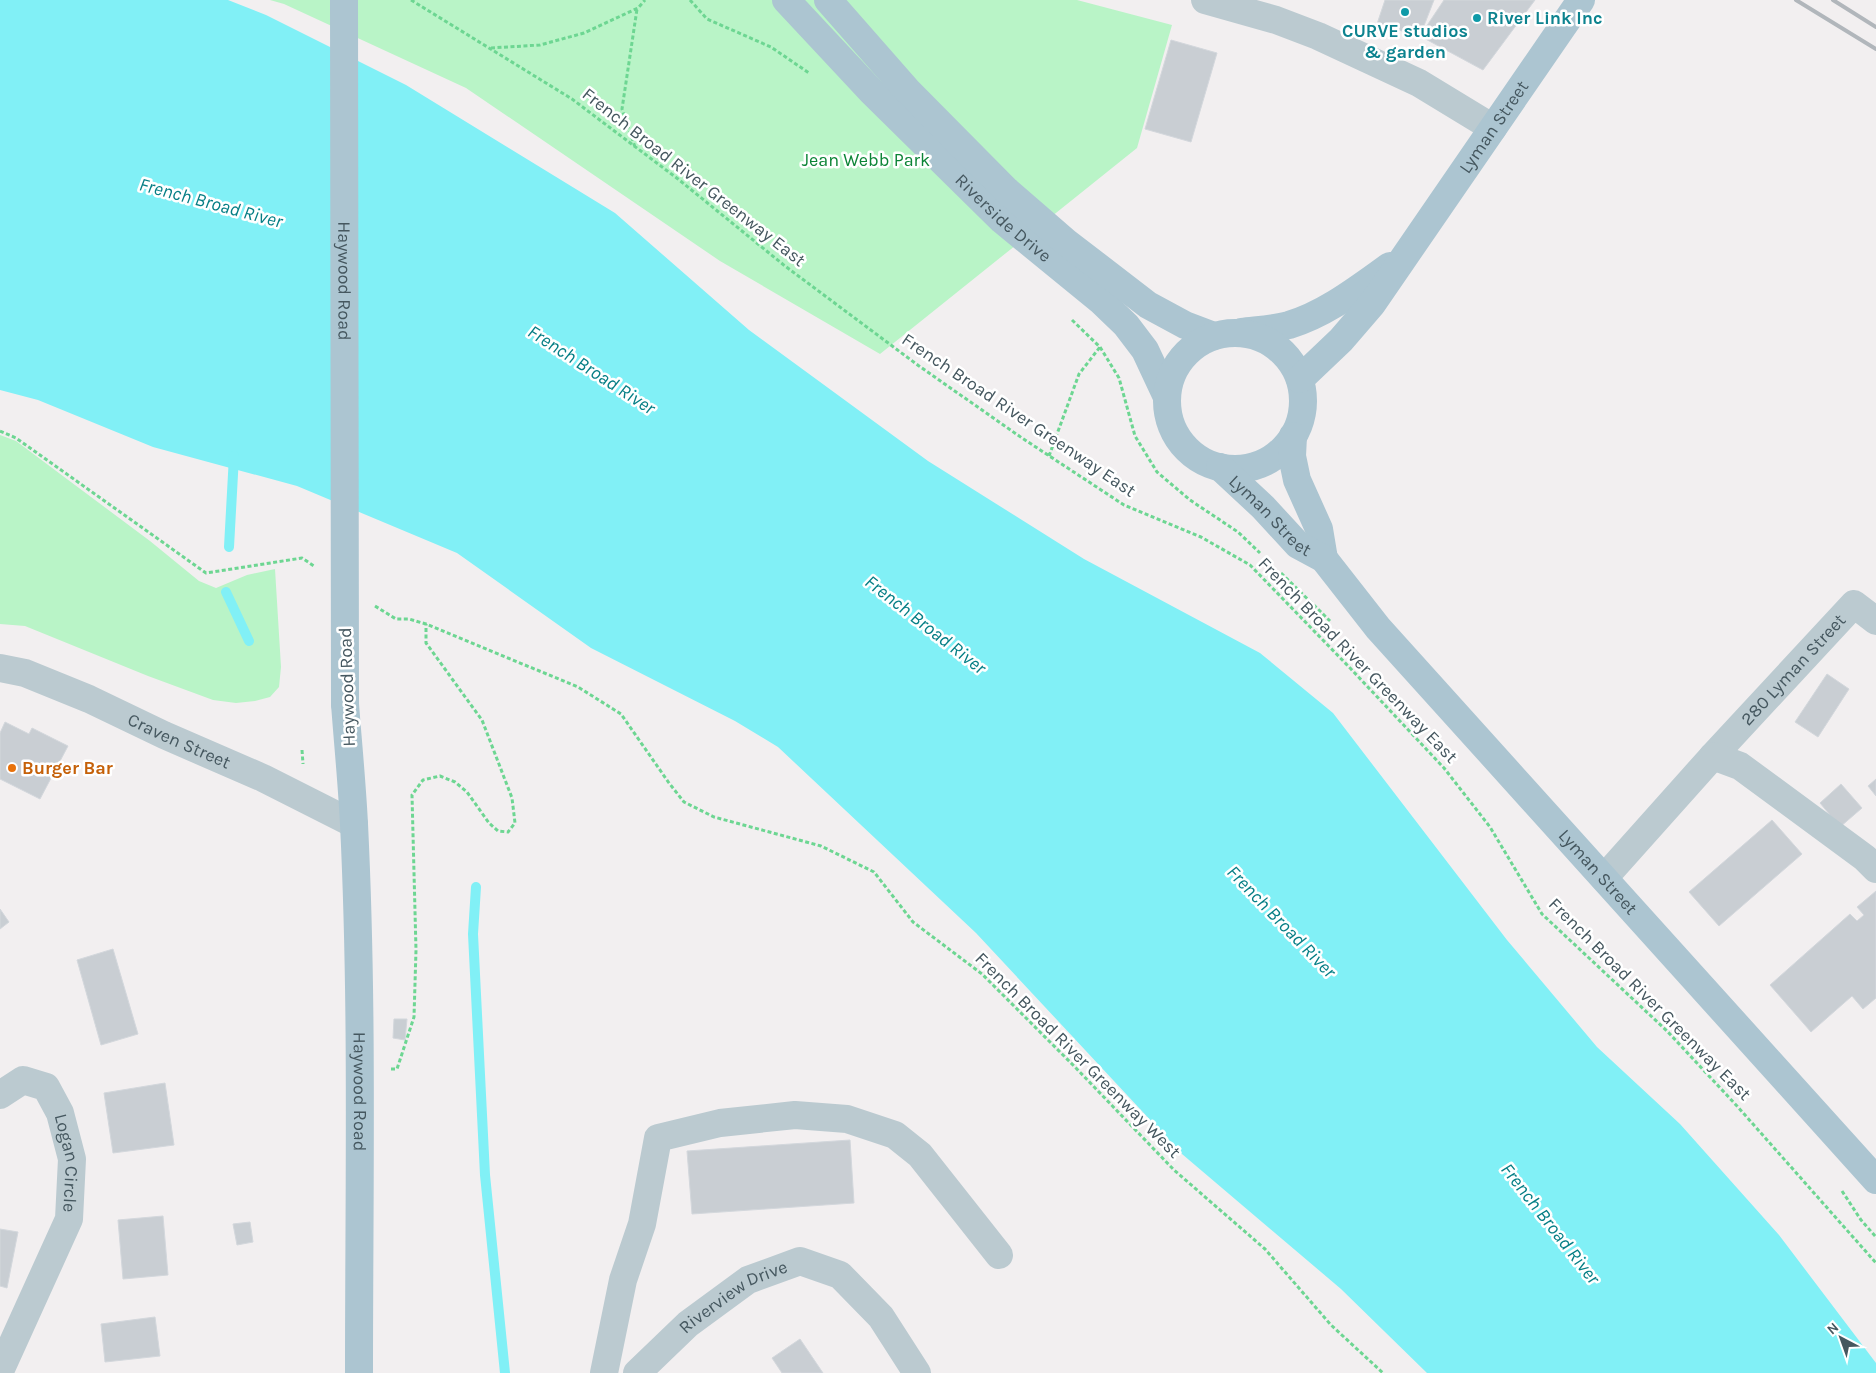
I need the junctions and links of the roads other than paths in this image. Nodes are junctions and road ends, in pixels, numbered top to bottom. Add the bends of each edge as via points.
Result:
1 (344, 0) edge
2 (786, 0) edge
3 (828, 0) edge
4 (1205, 0) edge
5 (1581, 0) edge
6 (1253, 6) edge
7 (1493, 128) junction
8 (1406, 255) junction
9 (1224, 335) junction
10 (1300, 378) junction
11 (1167, 397) junction
12 (1293, 436) junction
13 (1220, 468) junction
14 (1324, 559) junction
15 (1876, 621) edge
16 (0, 668) edge
17 (1713, 756) junction
18 (354, 824) junction
19 (1876, 869) edge
20 (1604, 878) junction
21 (0, 1095) edge
22 (1876, 1180) edge
23 (999, 1255) dead end
24 (0, 1370) edge
25 (359, 1373) edge
26 (604, 1373) edge
27 (638, 1373) edge
28 (917, 1373) edge

1 - 18 main road, Haywood Road, bridge via 345,704
2 - 11 main road, Riverside Drive via 871,91 1002,220 1126,325 1145,350
3 - 9 main road, Riverside Drive via 907,90 1006,190 1066,242 1148,305 1185,325
4 - 6 street
5 - 7 main road, Lyman Street
6 - 7 street via 1276,20 1419,83
7 - 8 main road, Lyman Street
8 - 9 main road, Lyman Street via 1319,312 1288,324
8 - 10 main road, Lyman Street via 1372,304 1341,340
9 - 10 main road via 1256,336 1275,345 1290,360
9 - 11 main road via 1195,346 1180,361 1171,378
10 - 12 main road via 1301,420
11 - 13 main road via 1175,434 1202,461
12 - 13 main road via 1277,455 1258,465
12 - 14 main road, Lyman Street via 1292,456 1297,480 1319,529
13 - 14 main road, Lyman Street via 1298,544
14 - 20 main road, Lyman Street via 1378,628
15 - 17 street, 280 Lyman Street via 1854,604
16 - 18 street, Craven Street via 25,673 89,699 263,778
17 - 19 street via 1740,766
17 - 20 street
18 - 25 main road, Haywood Road via 360,1070
20 - 22 main road, Lyman Street
21 - 24 street, Logan Circle via 23,1080 46,1087 60,1113 72,1159 69,1219
23 - 26 street via 920,1155 895,1135 847,1119 795,1115 720,1123 658,1138 642,1224 623,1280
27 - 28 street, Riverview Drive via 688,1324 748,1280 800,1261 840,1275 881,1317

